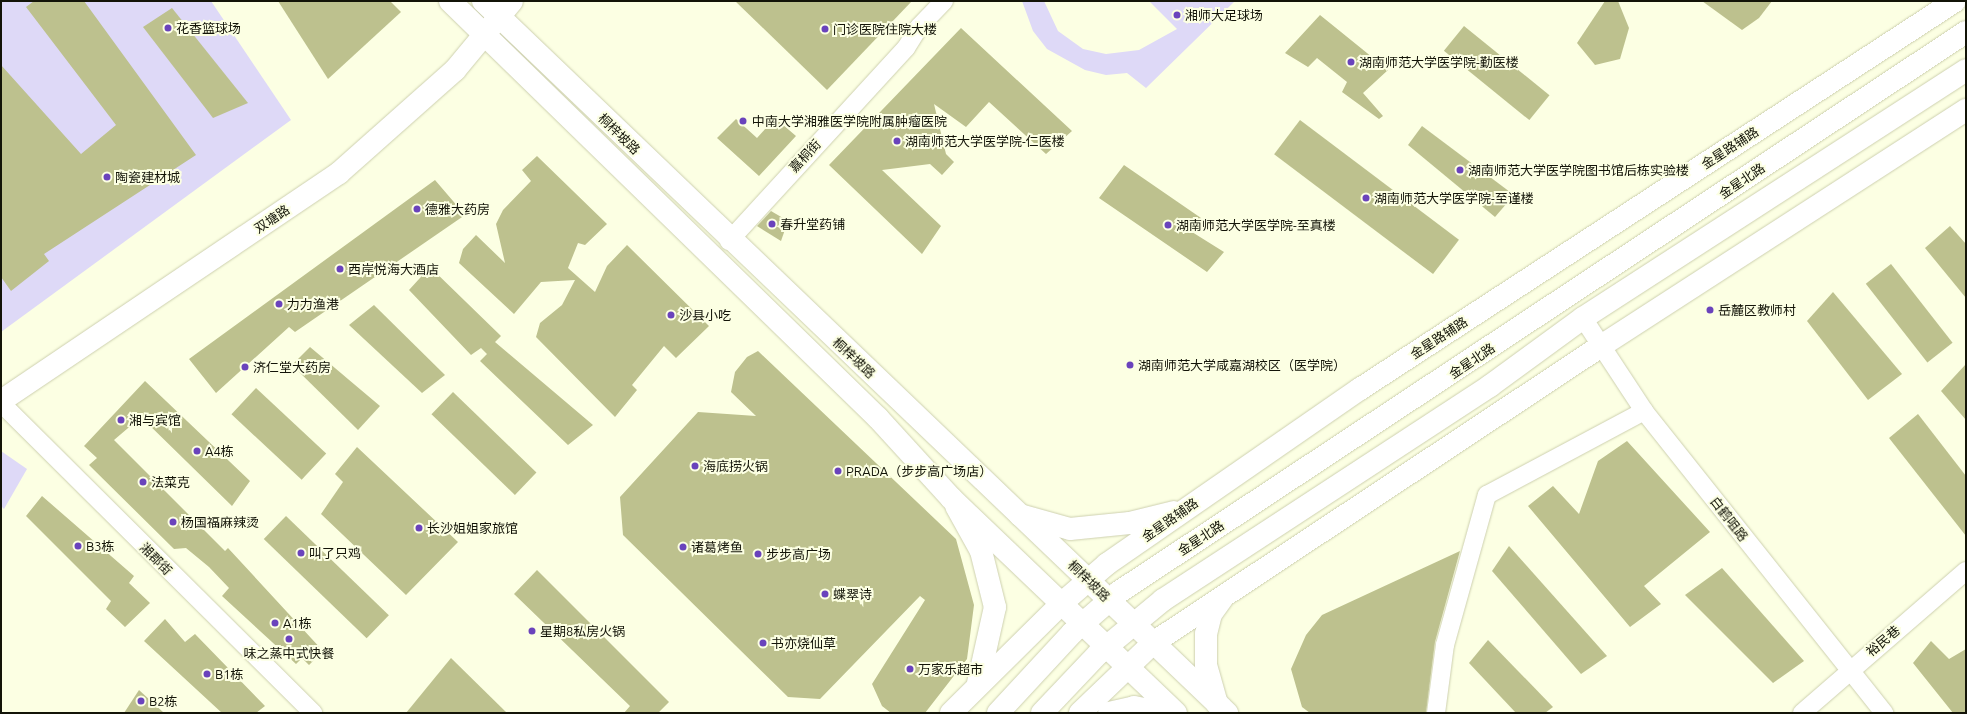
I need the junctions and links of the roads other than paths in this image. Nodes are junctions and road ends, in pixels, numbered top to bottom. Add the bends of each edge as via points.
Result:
1 (450, 1) edge
2 (483, 1) edge
3 (944, 1) edge
4 (1955, 1) edge
5 (506, 9) edge
6 (1966, 32) edge
7 (484, 34) junction
8 (1966, 70) edge
9 (1966, 110) edge
10 (729, 241) junction
11 (1583, 318) junction
12 (1601, 346) junction
13 (1, 402) edge
14 (1644, 411) junction
15 (951, 498) junction
16 (1187, 509) junction
17 (1020, 515) junction
18 (1966, 571) edge
19 (1088, 579) junction
20 (1225, 595) junction
21 (1109, 600) junction
22 (1062, 603) junction
23 (1083, 623) junction
24 (1133, 623) junction
25 (1153, 643) junction
26 (1106, 646) junction
27 (1126, 665) junction
28 (1849, 670) junction
29 (978, 684) junction
30 (1222, 708) edge
31 (313, 713) edge
32 (951, 713) edge
33 (998, 713) edge
34 (1042, 713) edge
35 (1080, 713) edge
36 (1109, 713) edge
37 (1166, 713) edge
38 (1176, 713) edge
39 (1436, 713) edge
40 (1802, 713) edge
41 (1884, 713) edge

1 - 7 main road, 桐梓坡路
2 - 5 main road, 桐梓坡路
3 - 10 street, 嘉桐街 via 919,26 906,48
4 - 16 main road, 金星路辅路 via 1360,389
5 - 7 main road, 双塘路
5 - 10 main road, 桐梓坡路
6 - 21 main road, 金星北路
7 - 13 main road, 双塘路 via 455,70 339,173
7 - 15 main road, 桐梓坡路 via 878,418
8 - 11 main road
9 - 12 main road
10 - 17 main road, 桐梓坡路
11 - 12 street, 白鹤咀路
11 - 24 main road via 1490,386
12 - 14 street, 白鹤咀路
12 - 20 main road
13 - 31 street, 湘郡街
14 - 28 street, 白鹤咀路
14 - 39 street via 1487,496 1444,645
15 - 22 main road, 桐梓坡路
15 - 29 main road via 981,551 995,606
16 - 17 main road via 1130,523 1070,529
16 - 19 main road, 金星路辅路
17 - 19 main road, 桐梓坡路
18 - 28 street, 裕民巷
19 - 21 main road, 桐梓坡路
19 - 22 main road, 金星路辅路
20 - 25 main road
20 - 30 main road via 1211,614 1206,634 1206,665
21 - 23 main road, 金星北路
21 - 24 main road, 桐梓坡路
22 - 23 main road, 桐梓坡路
22 - 29 main road, 金星路辅路
23 - 26 main road, 桐梓坡路
23 - 33 main road, 金星北路
24 - 25 main road, 桐梓坡路
24 - 26 main road
25 - 27 main road
25 - 30 main road, 桐梓坡路
26 - 27 main road, 桐梓坡路
26 - 34 main road
27 - 35 main road
27 - 38 main road, 桐梓坡路
28 - 40 street, 裕民巷
28 - 41 street, 白鹤咀路
29 - 32 main road, 金星路辅路
36 - 37 main road via 1134,707

